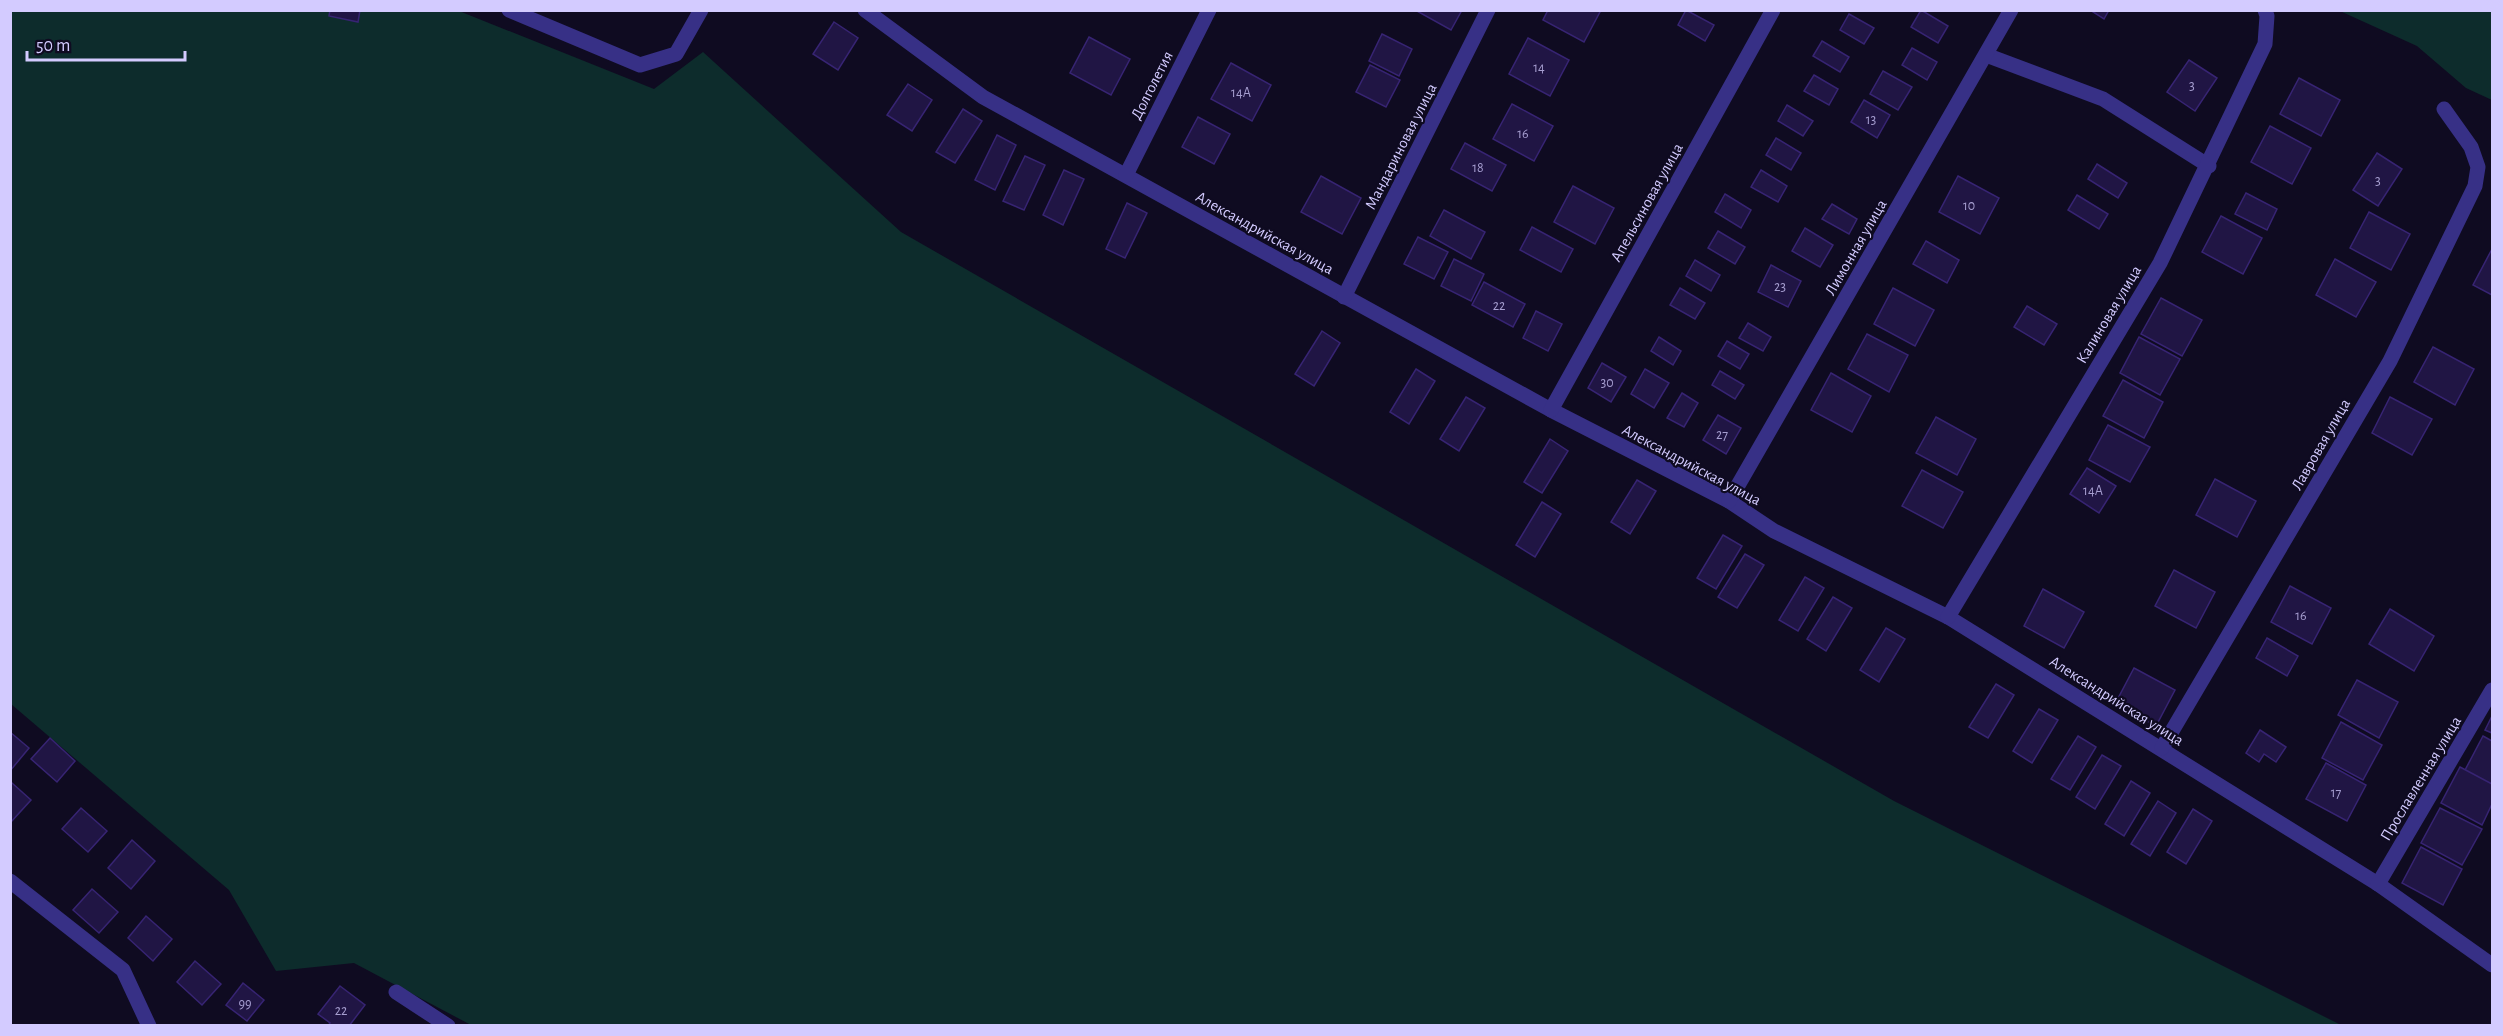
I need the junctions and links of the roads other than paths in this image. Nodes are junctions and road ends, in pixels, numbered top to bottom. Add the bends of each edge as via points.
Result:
1 (509, 10) edge
2 (701, 10) edge
3 (1209, 10) edge
4 (1488, 10) edge
5 (1773, 10) edge
6 (2011, 10) edge
7 (871, 12) edge
8 (2266, 13) edge
9 (1986, 55) junction
10 (2444, 109) dead end
11 (2209, 166) junction
12 (1126, 175) junction
13 (1344, 297) junction
14 (1551, 410) junction
15 (1729, 501) junction
16 (1948, 617) junction
17 (2493, 690) edge
18 (2162, 748) junction
19 (10, 881) edge
20 (2378, 884) junction
21 (2493, 965) edge
22 (396, 992) dead end
23 (149, 1026) edge
24 (448, 1026) edge

1 - 2 street via 640,65 676,54
3 - 12 street, Долголетия
4 - 13 street, Мандариновая улица
5 - 14 street, Апельсиновая улица
6 - 9 street, Лимонная улица
7 - 12 street, Александрийская улица via 984,97
8 - 11 street, Калиновая улица via 2265,44
9 - 11 street via 2103,99
9 - 15 street, Лимонная улица
10 - 18 street, Лавровая улица via 2471,147 2478,167 2475,186 2390,361
11 - 16 street, Калиновая улица via 2160,263
12 - 13 street, Александрийская улица
13 - 14 street, Александрийская улица
14 - 15 street, Александрийская улица
15 - 16 street, Александрийская улица via 1774,531
16 - 18 street, Александрийская улица
17 - 20 street, Прославленная улица
18 - 20 street, Александрийская улица
19 - 23 street via 123,970
20 - 21 street, Александрийская улица
22 - 24 street

